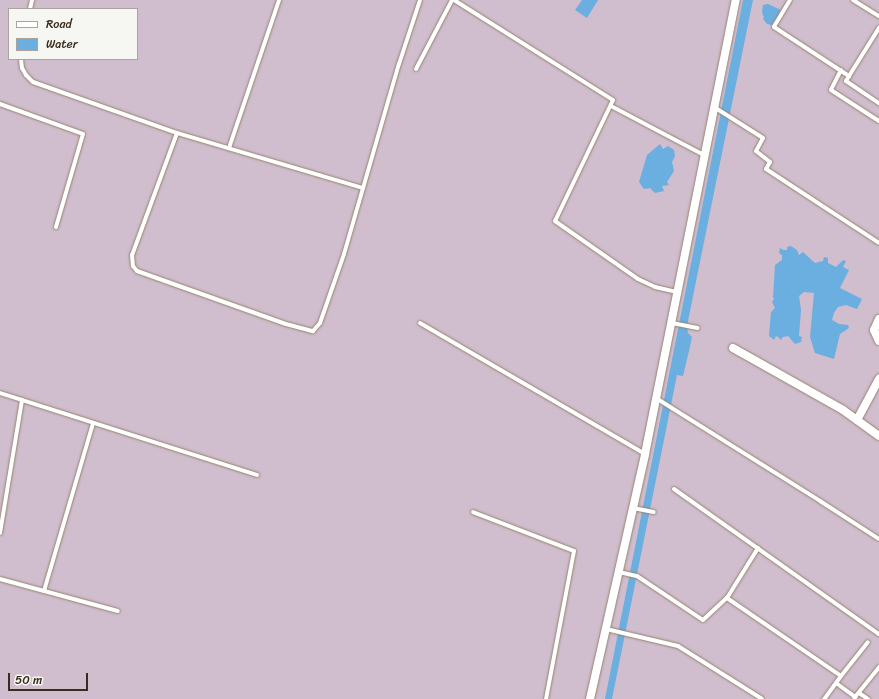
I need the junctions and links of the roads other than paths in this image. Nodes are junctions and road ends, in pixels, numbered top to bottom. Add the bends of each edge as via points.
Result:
1 (279, 0) edge
2 (420, 0) edge
3 (453, 0) edge
4 (736, 0) edge
5 (790, 0) edge
6 (853, 0) edge
7 (879, 16) edge
8 (879, 28) edge
9 (21, 60) edge
10 (416, 69) dead end
11 (840, 70) junction
12 (849, 76) junction
13 (879, 103) edge
14 (0, 104) edge
15 (611, 106) junction
16 (718, 109) junction
17 (879, 121) edge
18 (177, 133) junction
19 (229, 148) junction
20 (704, 156) junction
21 (363, 188) junction
22 (56, 227) dead end
23 (879, 243) edge
24 (678, 292) junction
25 (879, 319) edge
26 (420, 323) dead end
27 (675, 324) junction
28 (698, 328) dead end
29 (879, 341) edge
30 (733, 348) dead end
31 (879, 378) edge
32 (0, 393) edge
33 (656, 398) junction
34 (22, 400) junction
35 (857, 420) junction
36 (93, 423) junction
37 (879, 436) edge
38 (645, 454) junction
39 (257, 476) dead end
40 (674, 489) dead end
41 (633, 508) junction
42 (473, 512) dead end
43 (652, 512) dead end
44 (0, 533) edge
45 (879, 539) edge
46 (758, 548) junction
47 (619, 572) junction
48 (0, 579) edge
49 (44, 591) junction
50 (728, 598) junction
51 (118, 611) dead end
52 (606, 629) junction
53 (879, 634) edge
54 (868, 642) dead end
55 (879, 667) edge
56 (841, 676) junction
57 (836, 683) junction
58 (859, 693) junction
59 (855, 698) edge
60 (546, 699) edge
61 (590, 699) edge
62 (762, 699) edge
63 (824, 699) edge
64 (868, 699) edge

1 - 19 lane
2 - 21 lane
3 - 10 lane
3 - 15 lane via 613,100
4 - 16 street
5 - 11 lane via 774,27
6 - 7 lane
8 - 12 lane
9 - 18 lane via 22,68 33,82
11 - 12 lane
11 - 17 lane via 832,90
12 - 13 lane via 846,81
14 - 22 lane via 83,134
15 - 20 lane
15 - 24 lane via 555,221 638,279 655,287
16 - 20 street
16 - 23 lane via 763,138 756,151 770,162 766,169
18 - 19 lane
18 - 21 lane via 132,255 133,266 137,271 286,324 316,330 344,254
19 - 21 lane
20 - 24 street
24 - 27 street
25 - 29 street via 874,330
26 - 38 lane
27 - 28 lane
27 - 33 street
30 - 35 street
31 - 35 street
32 - 34 lane
33 - 38 street
33 - 45 lane
34 - 36 lane
34 - 44 lane
35 - 37 street
36 - 39 lane
36 - 49 lane
38 - 41 street
40 - 46 lane
41 - 43 lane
41 - 47 street
42 - 60 lane via 574,551
46 - 50 lane
46 - 53 lane
47 - 50 lane via 637,576 703,620
47 - 52 street
48 - 49 lane
49 - 51 lane
50 - 56 lane
52 - 61 street
52 - 62 lane via 678,646
54 - 56 lane
55 - 58 lane
56 - 57 lane
57 - 59 lane
57 - 63 lane
58 - 59 lane
58 - 64 lane

